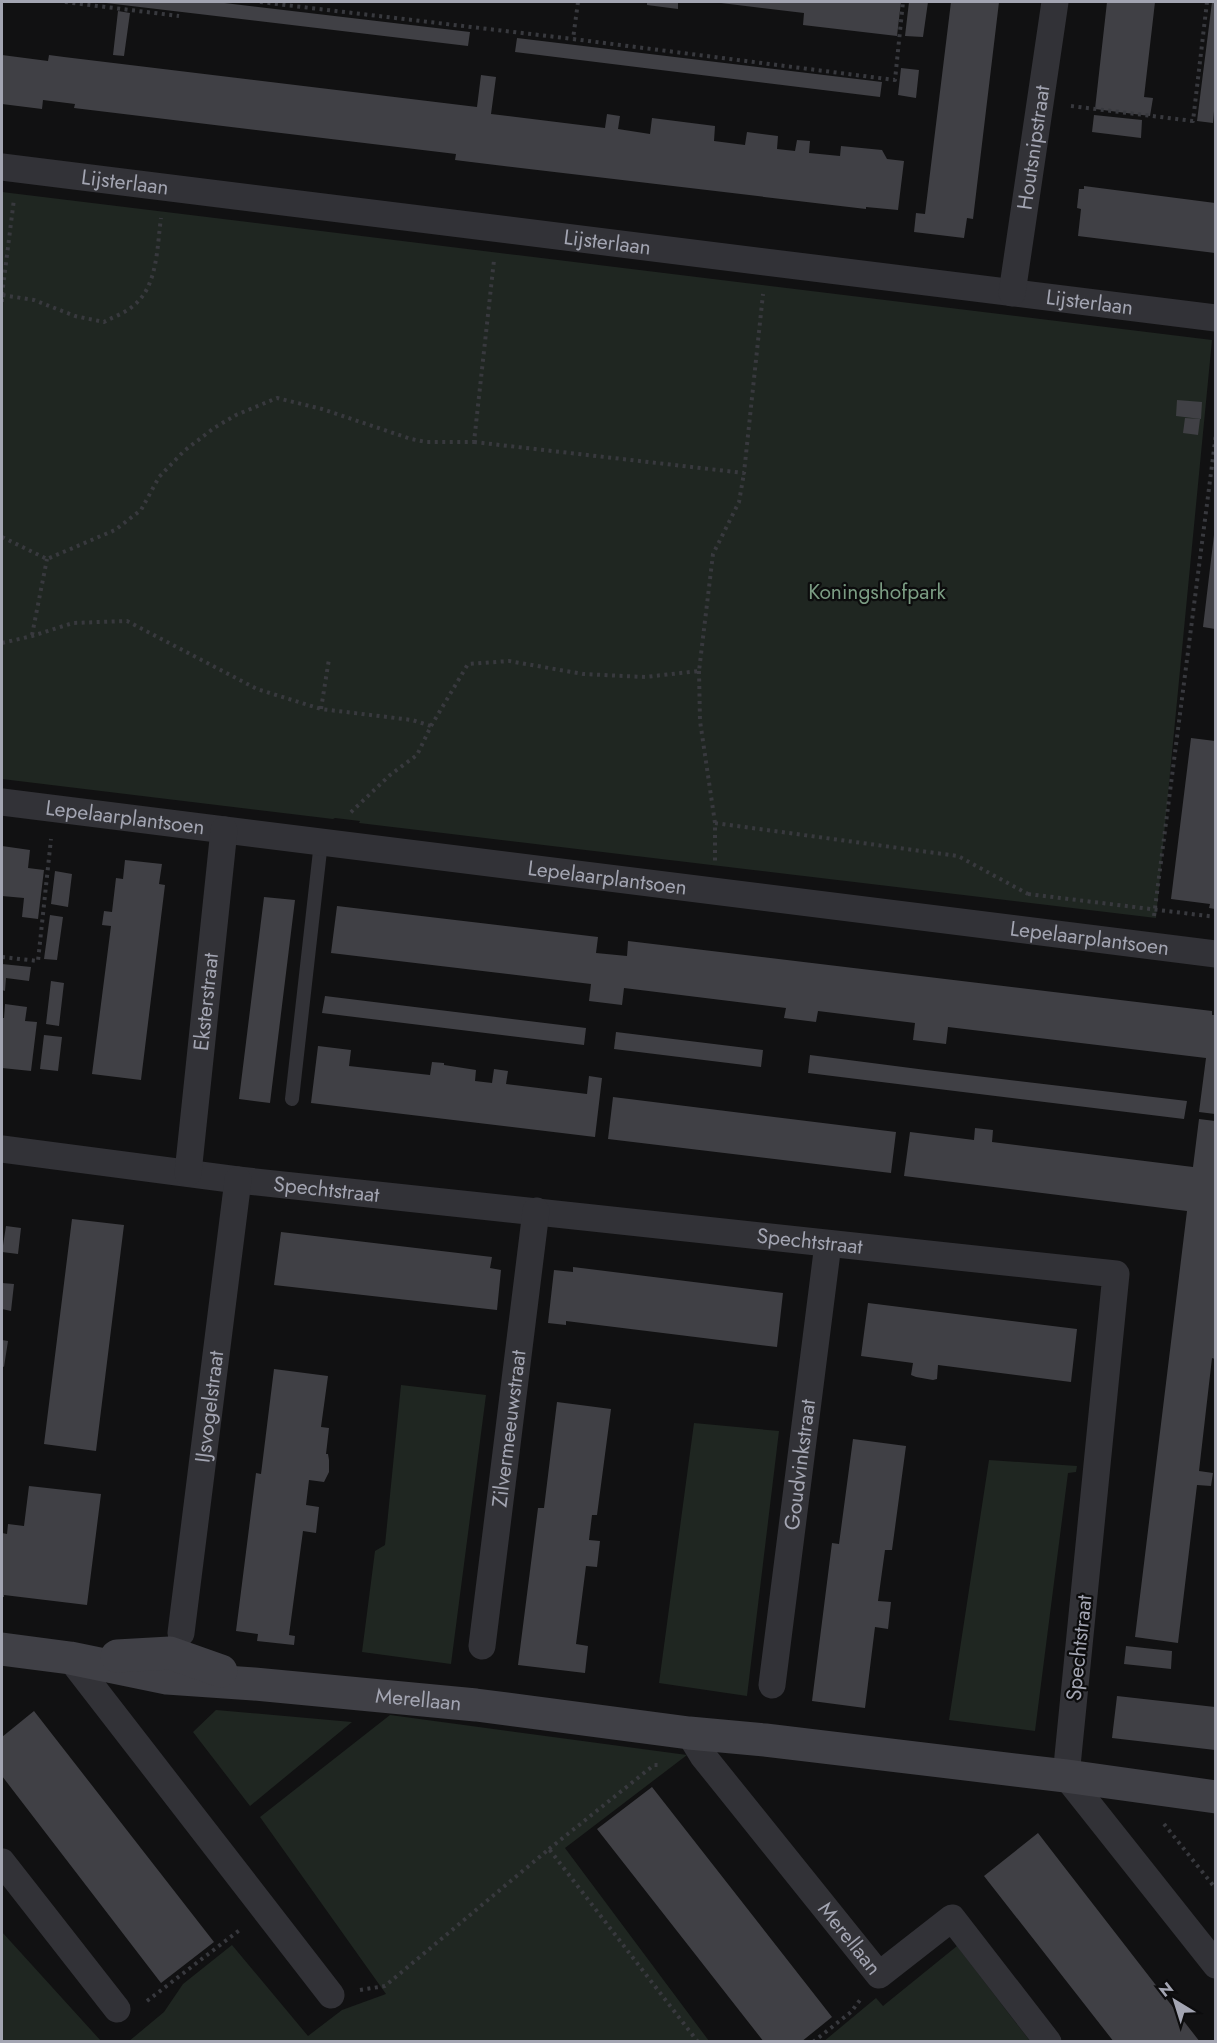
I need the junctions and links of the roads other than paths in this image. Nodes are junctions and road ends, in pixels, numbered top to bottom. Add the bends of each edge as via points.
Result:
1 (1056, 2) edge
2 (10, 168) edge
3 (1012, 293) junction
4 (1215, 318) edge
5 (2, 802) edge
6 (224, 830) junction
7 (329, 843) junction
8 (1215, 954) edge
9 (292, 1099) dead end
10 (2, 1149) edge
11 (188, 1173) junction
12 (238, 1180) junction
13 (536, 1211) junction
14 (828, 1245) junction
15 (181, 1633) dead end
16 (482, 1646) dead end
17 (2, 1650) edge
18 (70, 1658) junction
19 (772, 1685) dead end
20 (690, 1733) junction
21 (1066, 1776) junction
22 (1215, 1797) edge
23 (2, 1862) edge
24 (1215, 1965) edge
25 (331, 1995) road end
26 (117, 2009) road end
27 (1048, 2042) edge

1 - 3 street, Houtsnipstraat
2 - 3 street, Lijsterlaan
3 - 4 street, Lijsterlaan
5 - 6 street, Lepelaarplantsoen
6 - 7 street, Lepelaarplantsoen
6 - 11 street, Eksterstraat
7 - 8 street, Lepelaarplantsoen
7 - 9 lane
10 - 11 street, Spechtstraat
11 - 12 street, Spechtstraat
12 - 13 street, Spechtstraat
12 - 15 street, IJsvogelstraat
13 - 14 street, Spechtstraat
13 - 16 street, Zilvermeeuwstraat
14 - 19 street, Goudvinkstraat
14 - 21 street, Spechtstraat via 1116,1274
17 - 18 street, Merellaan
18 - 20 street, Merellaan via 167,1678 476,1705
18 - 25 street
20 - 21 street, Merellaan
20 - 27 street, Merellaan via 703,1756 879,1976 952,1918
21 - 22 street, Merellaan
21 - 24 street
23 - 26 street

